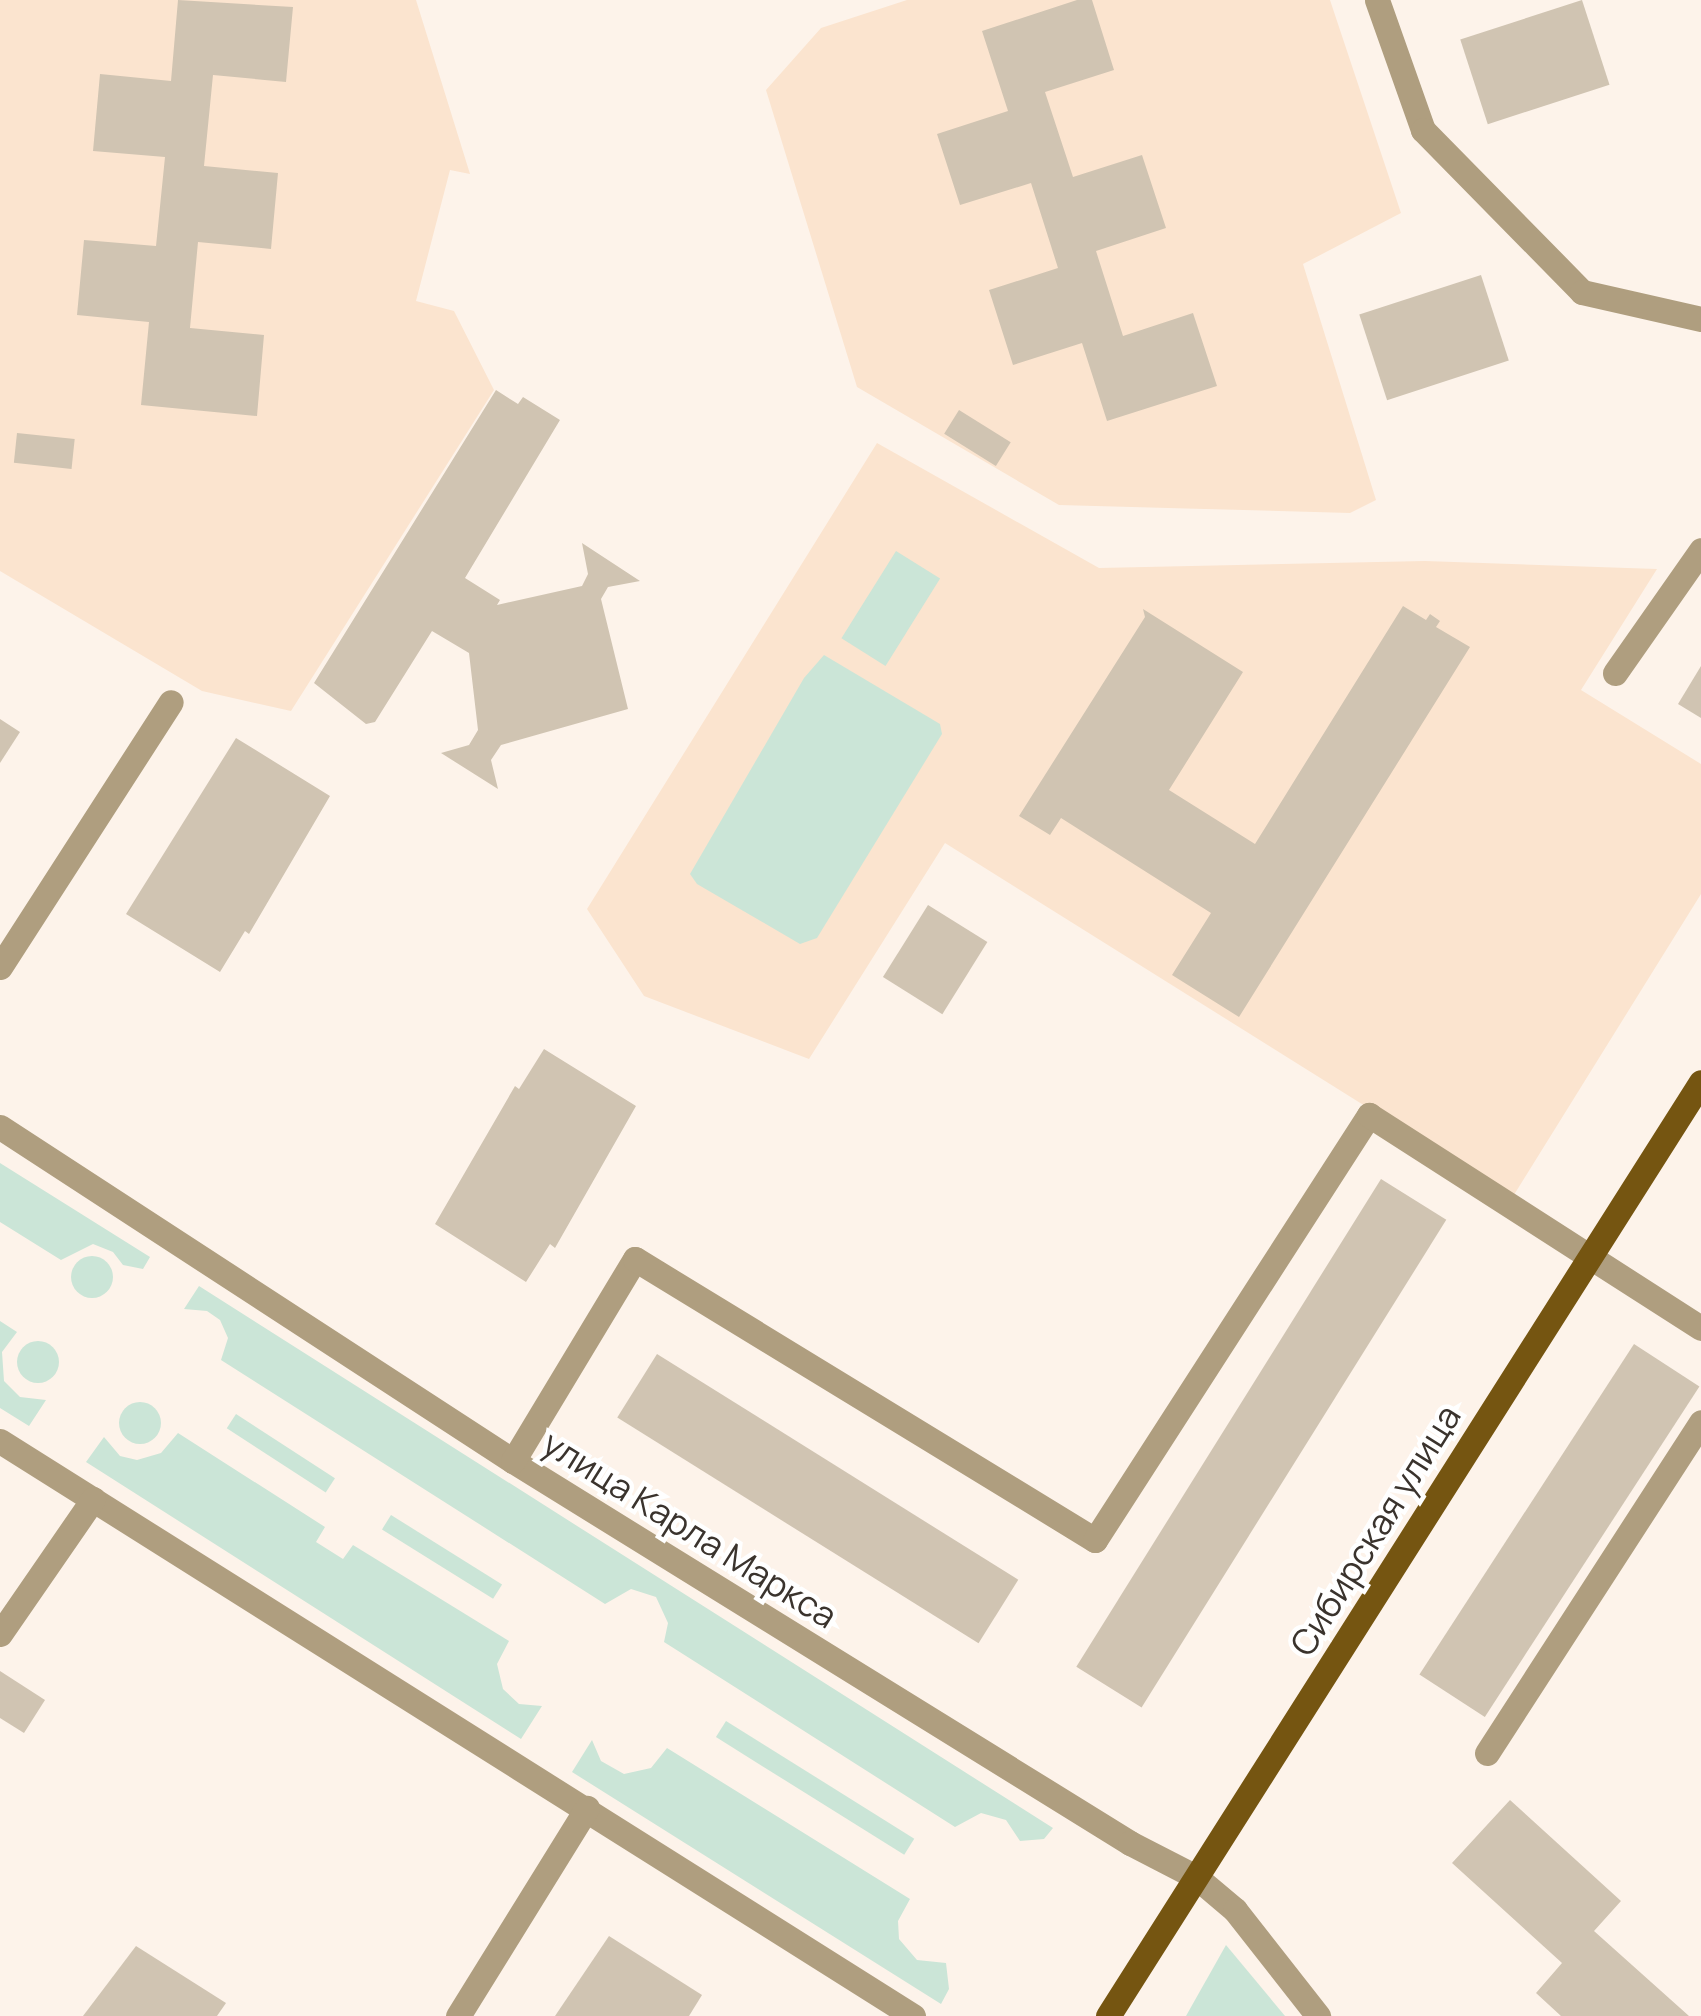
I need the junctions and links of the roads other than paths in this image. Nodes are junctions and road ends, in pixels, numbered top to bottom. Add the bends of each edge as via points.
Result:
1 (1377, 0) edge
2 (1701, 318) edge
3 (1701, 550) edge
4 (1615, 673) dead end
5 (171, 702) dead end
6 (0, 966) edge
7 (1701, 1082) edge
8 (0, 1126) edge
9 (1589, 1257) junction
10 (1701, 1328) edge
11 (1701, 1422) edge
12 (0, 1441) edge
13 (513, 1460) junction
14 (94, 1499) junction
15 (0, 1634) edge
16 (1488, 1753) dead end
17 (588, 1808) junction
18 (1196, 1877) junction
19 (458, 2016) edge
20 (912, 2016) edge
21 (1108, 2016) edge
22 (1318, 2016) edge

1 - 2 street via 1423,130 1568,280 1582,292
3 - 4 street
5 - 6 street
7 - 9 main road, Сибирская улица
8 - 13 street, улица Карла Маркса
9 - 10 street
9 - 13 street via 1369,1115 1095,1540 635,1258
9 - 18 main road, Сибирская улица
11 - 16 street
12 - 14 street
13 - 18 street, улица Карла Маркса via 1130,1843
14 - 15 street
14 - 17 street
17 - 19 street
17 - 20 street
18 - 21 main road, Сибирская улица
18 - 22 street, улица Карла Маркса via 1235,1910

